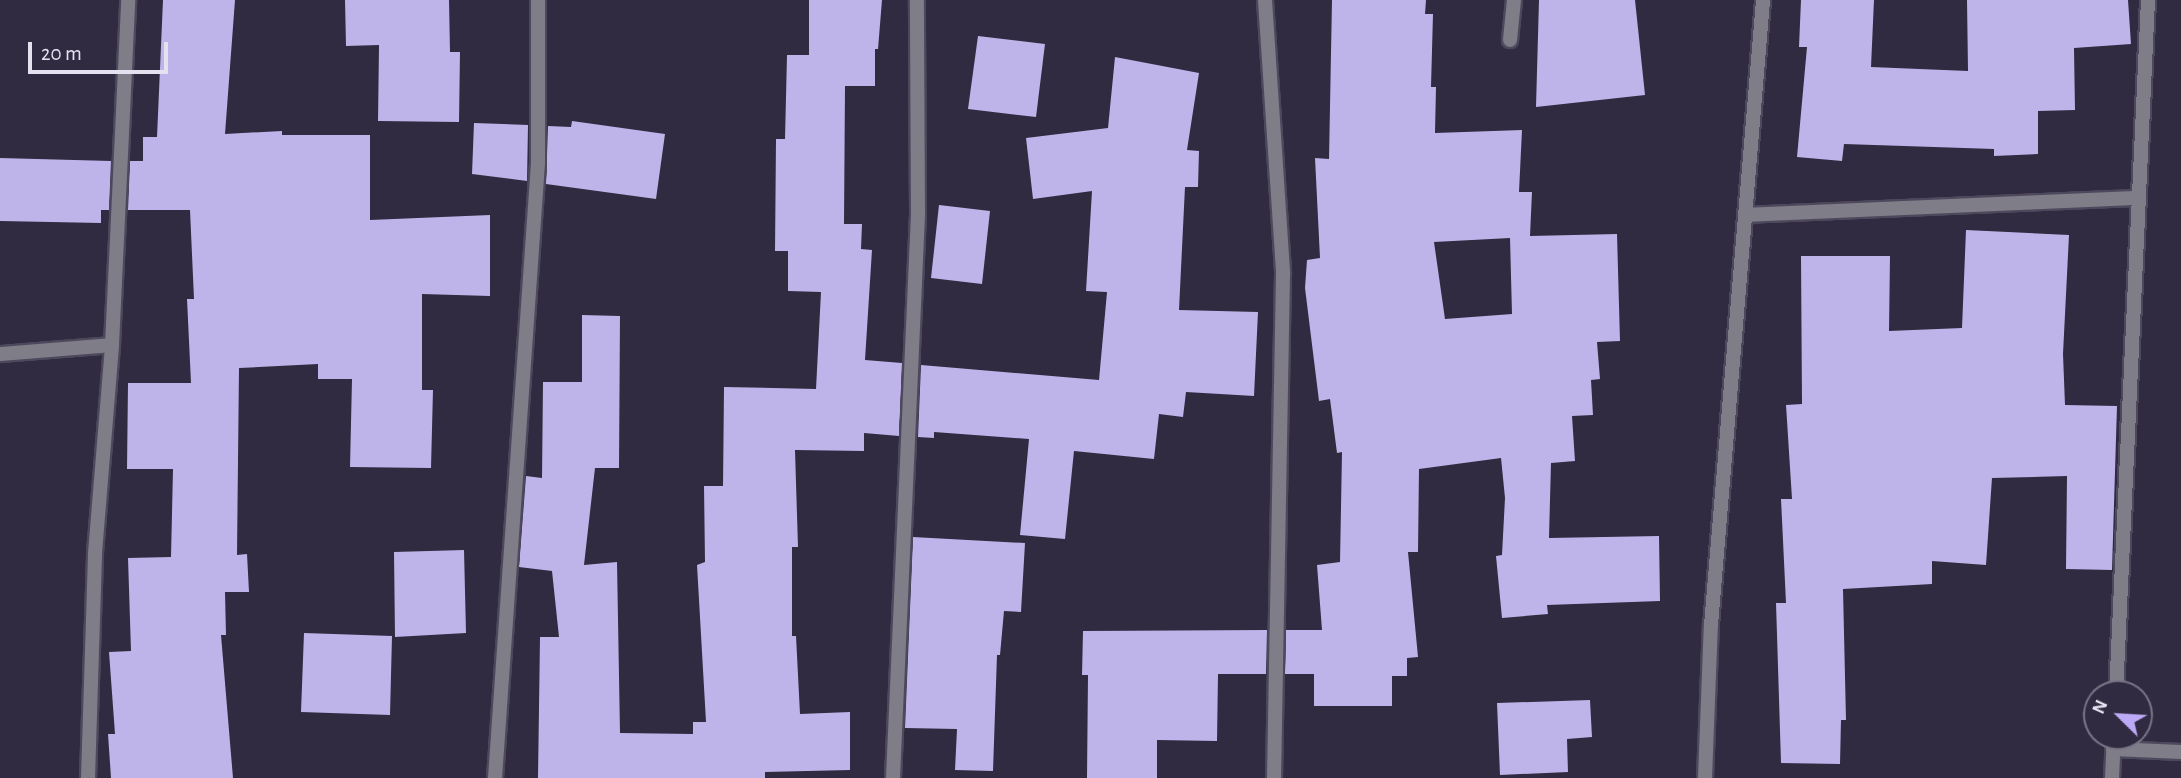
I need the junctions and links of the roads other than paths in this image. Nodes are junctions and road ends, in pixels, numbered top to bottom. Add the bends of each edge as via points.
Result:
1 (128, 0) edge
2 (538, 0) edge
3 (917, 0) edge
4 (1265, 0) edge
5 (1514, 0) edge
6 (1763, 0) edge
7 (2148, 0) edge
8 (1510, 40) dead end
9 (2139, 198) junction
10 (1745, 215) junction
11 (112, 345) junction
12 (0, 354) edge
13 (2117, 680) edge
14 (2153, 747) edge
15 (2114, 750) edge
16 (2181, 751) edge
17 (88, 778) edge
18 (495, 778) edge
19 (893, 778) edge
20 (1274, 778) edge
21 (1705, 778) edge
22 (2112, 778) edge

1 - 11 street
2 - 18 street via 538,163
3 - 19 street via 918,214
4 - 20 street via 1283,274
5 - 8 street
6 - 10 street
7 - 9 street
9 - 10 street
9 - 13 street
10 - 21 street via 1711,625
11 - 12 street
11 - 17 street via 95,553
14 - 16 street
15 - 22 street

